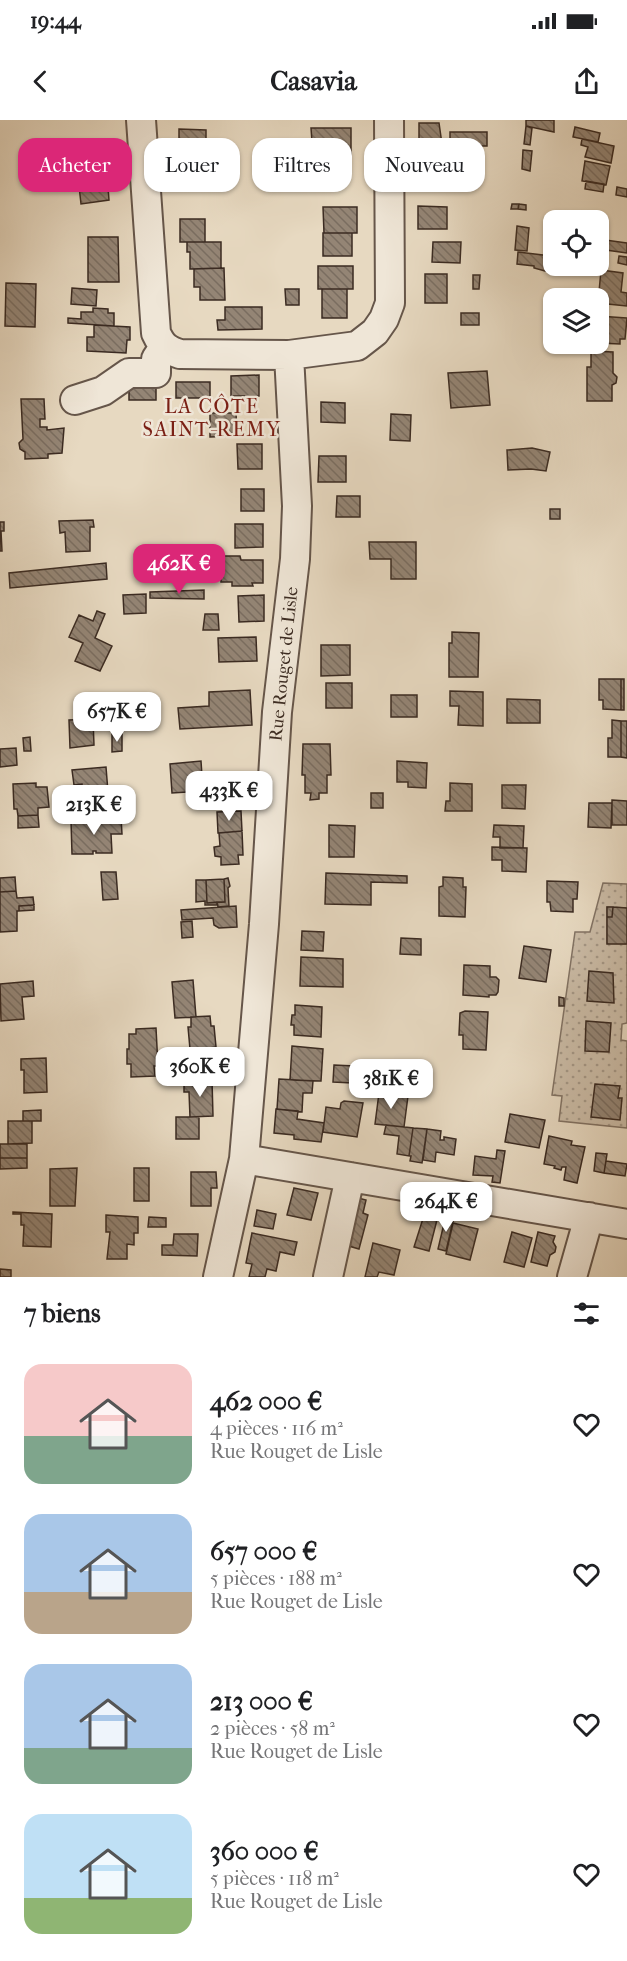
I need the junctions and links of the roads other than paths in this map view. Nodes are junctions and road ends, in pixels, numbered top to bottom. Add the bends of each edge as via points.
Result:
1 (141, 120) edge
2 (388, 120) edge
3 (164, 347) junction
4 (289, 355) junction
5 (75, 400) dead end
6 (244, 1159) junction
7 (350, 1177) junction
8 (589, 1217) junction
9 (627, 1224) edge
10 (218, 1277) edge
11 (328, 1277) edge
12 (572, 1277) edge

1 - 3 street via 156,333
2 - 4 street via 390,303 384,319 357,346
3 - 4 street via 180,354
3 - 5 street via 156,359 156,373 129,373 103,391
4 - 6 street, Rue Rouget de Lisle via 296,559 277,712
6 - 7 street
6 - 10 street, Rue Rouget de Lisle
7 - 8 street
7 - 11 street
8 - 9 street
8 - 12 street

